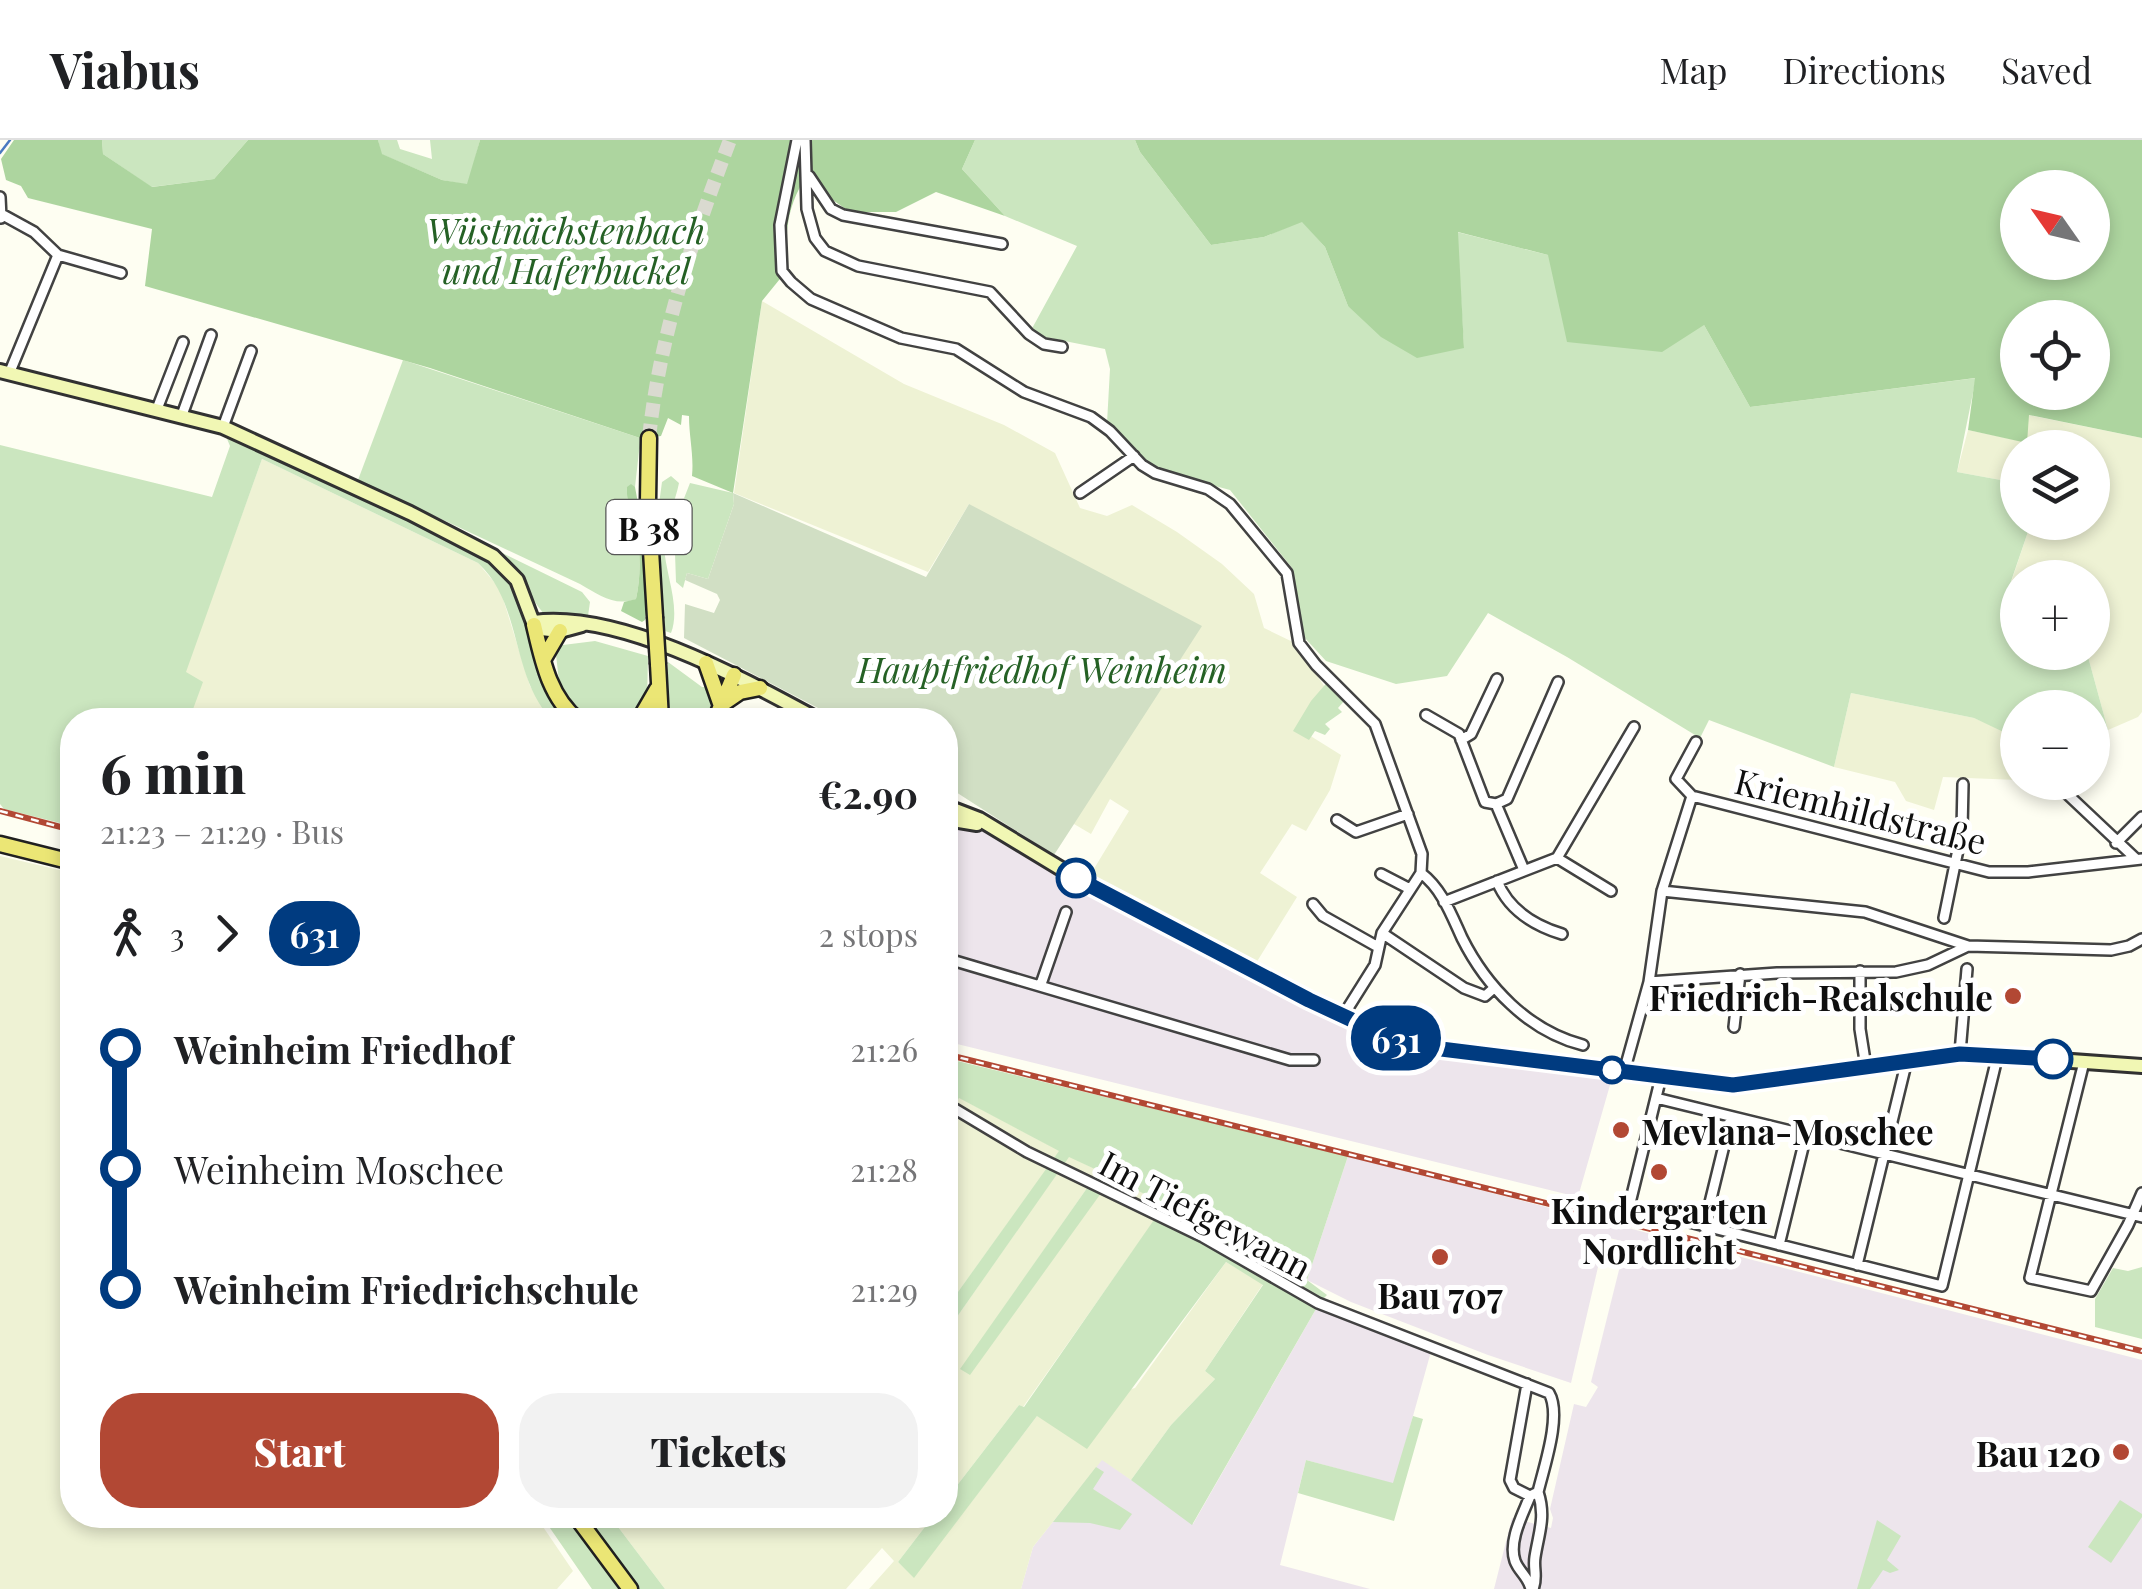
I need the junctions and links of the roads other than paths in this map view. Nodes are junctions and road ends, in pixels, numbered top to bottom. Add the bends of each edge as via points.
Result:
1 (796, 140) edge
2 (805, 140) edge
3 (808, 173) junction
4 (0, 197) edge
5 (1, 217) edge
6 (1002, 244) dead end
7 (58, 255) junction
8 (120, 273) dead end
9 (211, 335) dead end
10 (182, 342) dead end
11 (1062, 347) dead end
12 (251, 351) dead end
13 (4, 373) edge
14 (157, 409) junction
15 (182, 415) junction
16 (224, 428) junction
17 (649, 438) tunnel mouth
18 (1134, 456) junction
19 (1080, 493) dead end
20 (534, 623) junction
21 (582, 625) junction
22 (560, 631) junction
23 (543, 660) junction
24 (706, 663) junction
25 (734, 675) junction
26 (1496, 679) dead end
27 (1558, 682) dead end
28 (659, 684) junction
29 (760, 688) junction
30 (568, 708) edge
31 (646, 708) edge
32 (660, 708) edge
33 (717, 708) edge
34 (720, 708) edge
35 (723, 708) edge
36 (797, 708) edge
37 (1426, 715) dead end
38 (1634, 727) dead end
39 (1462, 740) junction
40 (1696, 742) dead end
41 (1963, 784) dead end
42 (1692, 796) junction
43 (2073, 800) edge
44 (1496, 804) junction
45 (1408, 814) junction
46 (958, 817) edge
47 (2142, 817) edge
48 (1337, 820) dead end
49 (2116, 843) junction
50 (0, 844) edge
51 (1557, 858) junction
52 (60, 859) edge
53 (2138, 859) edge
54 (1956, 866) junction
55 (1524, 870) junction
56 (1420, 872) junction
57 (1381, 874) dead end
58 (1497, 881) junction
59 (1410, 889) junction
60 (1611, 891) dead end
61 (1662, 891) junction
62 (1444, 902) junction
63 (1313, 904) dead end
64 (1066, 912) dead end
65 (1944, 918) dead end
66 (1382, 933) junction
67 (1562, 934) dead end
68 (2142, 939) edge
69 (1968, 946) junction
70 (1378, 947) junction
71 (958, 961) edge
72 (1968, 969) dead end
73 (1860, 971) junction
74 (1740, 974) junction
75 (1649, 982) junction
76 (1042, 984) junction
77 (1494, 988) junction
78 (1342, 1016) junction
79 (1734, 1027) dead end
80 (1583, 1045) dead end
81 (1960, 1054) junction
82 (1998, 1054) junction
83 (1314, 1060) dead end
84 (1907, 1060) junction
85 (2084, 1062) junction
86 (1866, 1066) junction
87 (2142, 1066) edge
88 (1624, 1072) junction
89 (1661, 1078) junction
90 (1656, 1098) junction
91 (958, 1111) edge
92 (1731, 1117) junction
93 (1806, 1135) junction
94 (1884, 1154) junction
95 (1968, 1176) junction
96 (2142, 1193) edge
97 (2052, 1196) junction
98 (1629, 1207) dead end
99 (1646, 1211) dead end
100 (2138, 1216) edge
101 (1704, 1227) junction
102 (1778, 1246) junction
103 (1857, 1265) junction
104 (1527, 1384) junction
105 (1534, 1494) junction
106 (585, 1528) edge
107 (630, 1589) edge
108 (1532, 1589) edge

1 - 18 street via 780,255 782,271 800,292 901,338 966,354 1024,392 1090,417
2 - 3 street
3 - 6 street via 836,213
3 - 11 street via 807,209 824,251 858,266 990,292 1029,334
4 - 5 street
5 - 7 street via 34,232
7 - 8 street
7 - 13 street
9 - 15 street
10 - 14 street
12 - 16 street
13 - 14 main road
14 - 15 main road
15 - 16 main road
16 - 20 main road via 494,556 517,580
17 - 28 main road, B 38, bridge
18 - 19 street
18 - 45 street via 1155,472 1219,496 1284,568 1299,643 1374,724
20 - 21 main road
20 - 22 main road
20 - 23 main road
21 - 22 main road
21 - 24 main road via 620,630
22 - 23 main road
23 - 30 main road
24 - 25 main road
24 - 33 main road
25 - 29 main road
25 - 34 main road
26 - 39 street
27 - 44 street via 1507,799
28 - 31 main road
28 - 32 main road, B 38
29 - 35 main road via 740,692
29 - 36 main road
37 - 39 street
38 - 51 street
39 - 44 street via 1485,802
40 - 42 street, Kriemhildstraße via 1676,779
41 - 54 street
42 - 54 street, Kriemhildstraße
42 - 61 street
43 - 49 street
44 - 55 street
45 - 48 street via 1356,832
45 - 56 street via 1422,854
46 - 78 main road via 994,827 1144,916
47 - 49 street
49 - 53 street
50 - 52 main road
51 - 55 street
51 - 60 street
53 - 54 street, Kriemhildstraße via 2028,872
54 - 65 street
55 - 58 street
56 - 59 street
56 - 62 street
57 - 59 street
58 - 62 street
58 - 67 street via 1505,902
59 - 66 street
61 - 69 street via 1865,912
61 - 75 street
62 - 77 street
63 - 70 street
64 - 76 street
66 - 70 street
66 - 77 street via 1464,988 1485,996
68 - 69 street via 2111,950
69 - 73 street via 1928,965
70 - 78 street
71 - 76 street
72 - 81 street
73 - 74 street
73 - 86 street
74 - 75 street
74 - 79 street
75 - 88 street
76 - 83 street via 1290,1060
77 - 80 street via 1520,1012
78 - 88 main road via 1425,1047
81 - 82 main road
81 - 84 main road
82 - 85 main road
82 - 95 street
84 - 86 main road
84 - 94 street
85 - 87 main road
85 - 97 street
86 - 89 main road via 1733,1085
88 - 89 main road
89 - 90 street
90 - 92 street
90 - 98 street
91 - 104 street, Im Tiefgewann via 1318,1303
92 - 93 street
92 - 101 street
93 - 94 street
93 - 102 street
94 - 95 street
94 - 103 street
95 - 97 street
95 - 103 street via 1942,1286
96 - 100 street
97 - 100 street
97 - 100 street via 2030,1278 2090,1290
99 - 101 street
101 - 102 street
102 - 103 street
104 - 105 street via 1510,1480
104 - 105 street via 1553,1400 1554,1422
105 - 108 street via 1544,1522
105 - 108 street via 1513,1548
106 - 107 main road

